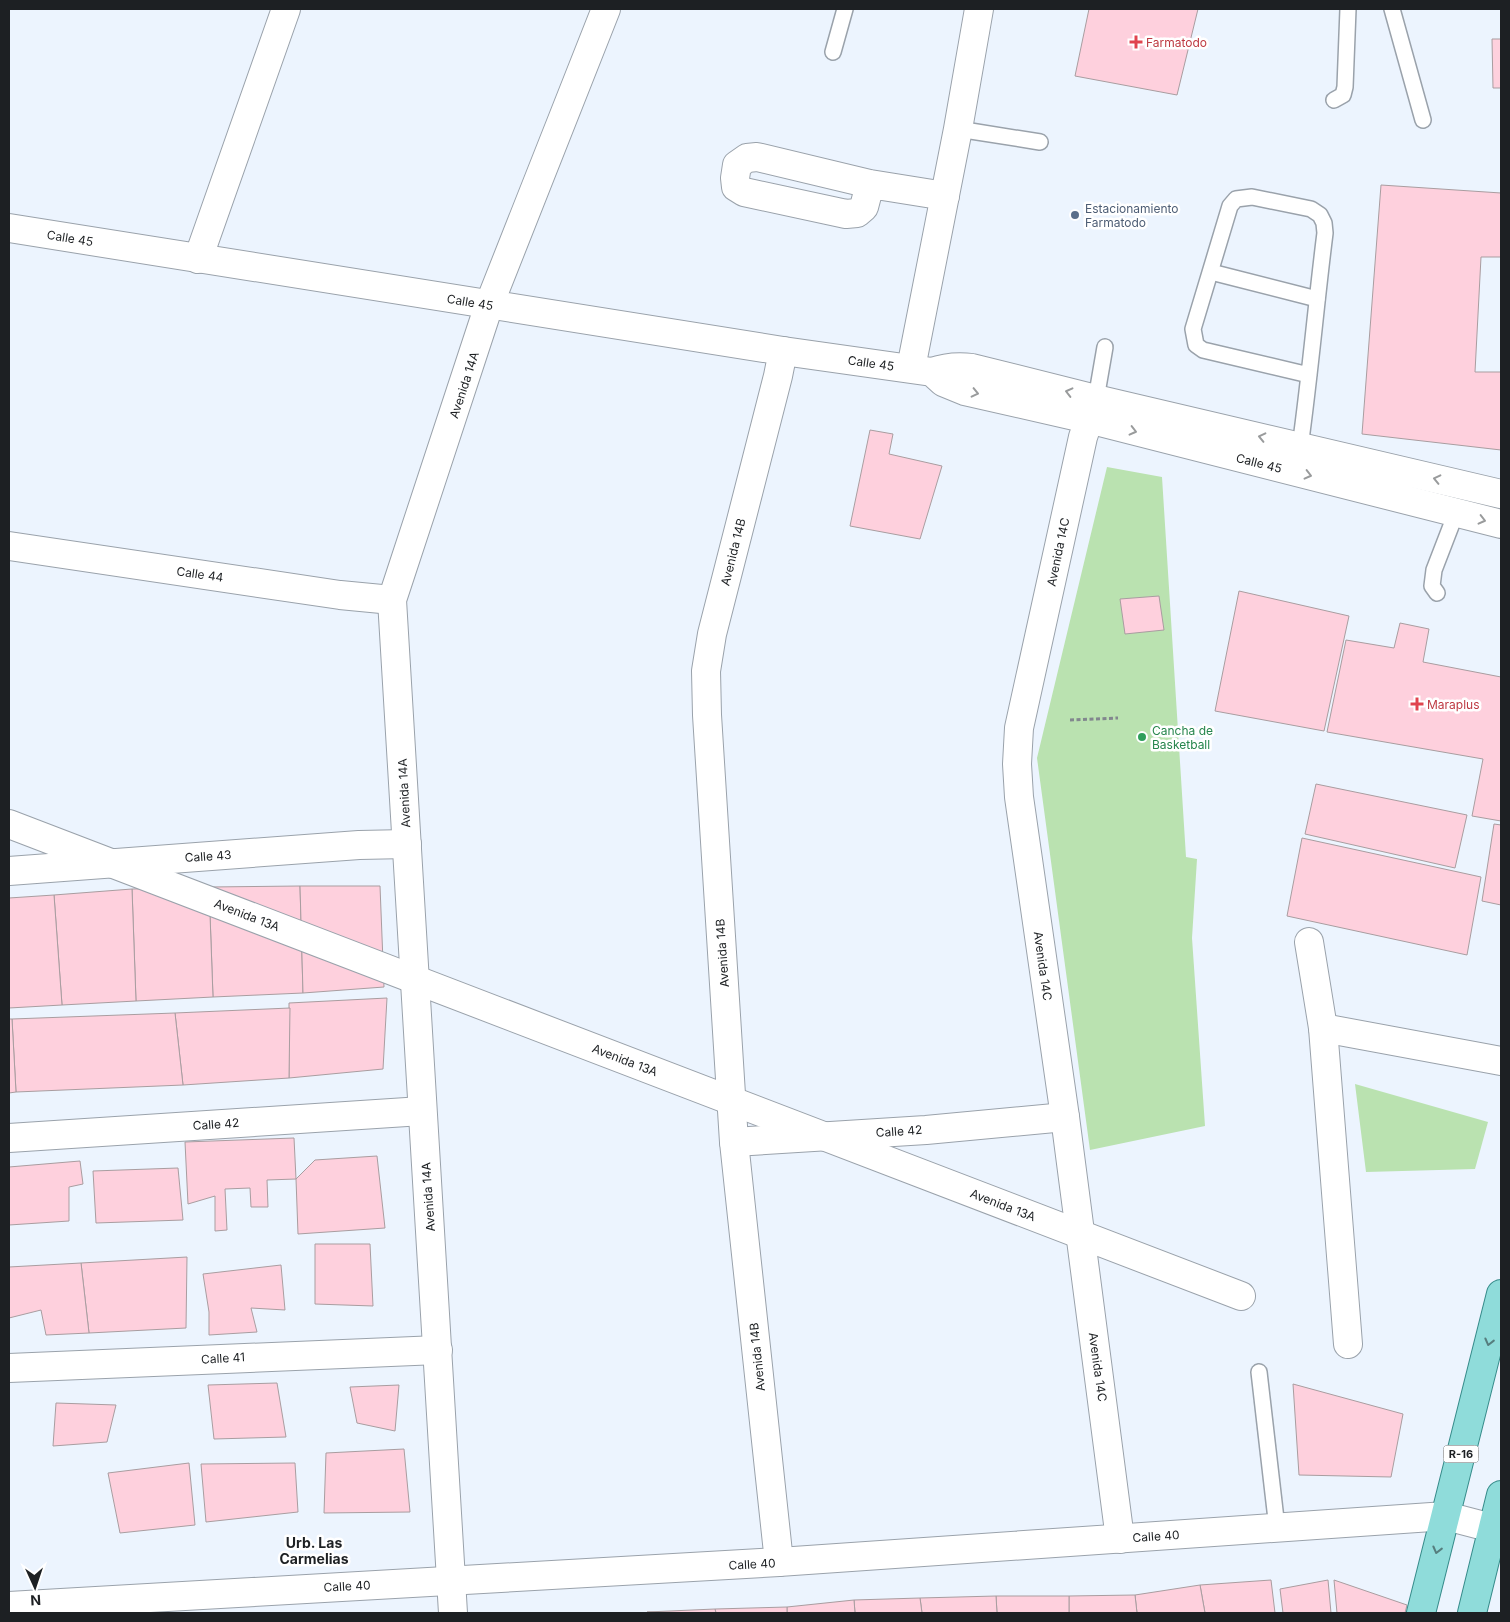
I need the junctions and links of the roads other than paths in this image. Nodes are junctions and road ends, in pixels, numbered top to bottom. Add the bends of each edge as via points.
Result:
1 (286, 9) edge
2 (606, 9) edge
3 (845, 9) edge
4 (979, 9) edge
5 (1348, 9) edge
6 (1392, 9) edge
7 (833, 52) dead end
8 (1334, 100) dead end
9 (1423, 120) dead end
10 (958, 129) junction
11 (1040, 142) dead end
12 (870, 184) dead end
13 (945, 196) junction
14 (9, 228) edge
15 (198, 259) junction
16 (1211, 272) junction
17 (1317, 299) junction
18 (489, 305) junction
19 (1104, 347) dead end
20 (783, 351) junction
21 (922, 370) junction
22 (1309, 375) junction
23 (1092, 409) junction
24 (1300, 446) junction
25 (1501, 494) edge
26 (1456, 513) junction
27 (1501, 524) edge
28 (9, 546) edge
29 (1437, 593) dead end
30 (392, 600) junction
31 (9, 824) edge
32 (407, 844) junction
33 (9, 872) edge
34 (1309, 942) dead end
35 (1323, 1028) junction
36 (1501, 1061) edge
37 (422, 1111) junction
38 (1064, 1117) junction
39 (9, 1138) edge
40 (734, 1142) junction
41 (1501, 1294) edge
42 (1241, 1296) dead end
43 (1348, 1344) dead end
44 (438, 1350) junction
45 (9, 1368) edge
46 (1260, 1372) dead end
47 (1501, 1495) edge
48 (1446, 1516) junction
49 (1277, 1528) junction
50 (1492, 1528) junction
51 (1120, 1539) junction
52 (779, 1562) junction
53 (450, 1580) junction
54 (9, 1606) edge
55 (452, 1613) edge
56 (1421, 1613) edge
57 (1472, 1613) edge

1 - 15 street
2 - 18 street, Avenida 14A
3 - 7 lane
4 - 10 street
5 - 8 lane via 1345,87 1343,95
6 - 9 lane
10 - 11 lane
10 - 13 street
12 - 13 street
13 - 21 street
14 - 15 street, Calle 45
15 - 18 street, Calle 45
16 - 17 lane
16 - 17 lane via 1230,206 1236,199 1252,196 1311,209 1320,215 1325,233
16 - 22 lane via 1193,329 1196,345 1203,350
17 - 22 lane
18 - 20 street, Calle 45
18 - 30 street, Avenida 14A
19 - 23 lane
20 - 21 street, Calle 45
20 - 40 street, Avenida 14B via 712,634 706,671
21 - 23 street, Calle 45 via 965,391
22 - 24 lane
24 -> 23 street, Calle 45
23 -> 26 street, Calle 45
23 - 38 street, Avenida 14C via 1019,728 1017,764
25 -> 24 street, Calle 45
26 -> 27 street, Calle 45
26 - 29 lane via 1434,570 1432,586
28 - 30 street, Calle 44
30 - 32 street, Avenida 14A
31 - 42 street, Avenida 13A
32 - 33 street, Calle 43
32 - 37 street, Avenida 14A
34 - 35 street
35 - 36 street
35 - 43 street
37 - 39 street, Calle 42
37 - 44 street, Avenida 14A
38 - 40 street, Calle 42 via 926,1130
38 - 51 street, Avenida 14C
40 - 52 street, Avenida 14B
41 -> 48 main road, R-16
44 - 45 street, Calle 41
44 - 53 street, Avenida 14A
46 - 49 lane
47 - 50 main road
48 - 49 street, Calle 40
48 - 50 street, Calle 40
48 -> 56 main road, R-16
49 - 51 street, Calle 40
50 - 57 main road
51 - 52 street, Calle 40
52 - 53 street, Calle 40
53 - 54 street, Calle 40
53 - 55 street, Avenida 14A

